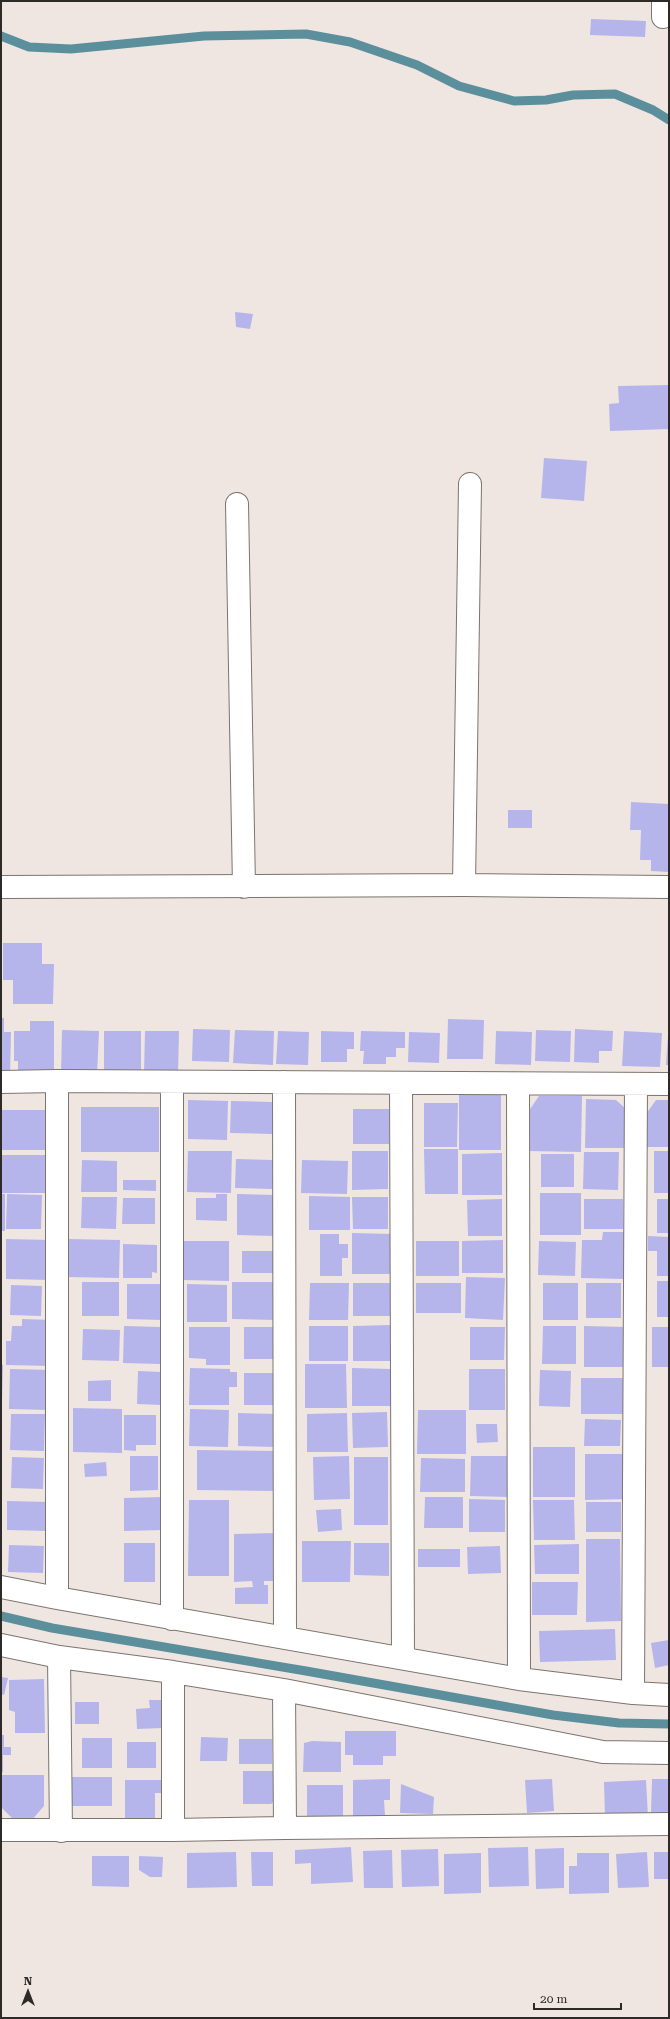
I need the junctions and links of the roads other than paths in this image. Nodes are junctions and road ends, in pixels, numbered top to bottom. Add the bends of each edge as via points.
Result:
1 (470, 484) dead end
2 (237, 504) dead end
3 (464, 885) junction
4 (1, 887) edge
5 (244, 887) junction
6 (669, 887) edge
7 (57, 1081) junction
8 (1, 1082) edge
9 (172, 1082) junction
10 (284, 1082) junction
11 (400, 1083) junction
12 (518, 1084) junction
13 (636, 1084) junction
14 (669, 1084) edge
15 (1, 1586) edge
16 (57, 1598) junction
17 (172, 1619) junction
18 (284, 1638) junction
19 (1, 1645) edge
20 (59, 1657) junction
21 (403, 1658) junction
22 (173, 1672) junction
23 (519, 1679) junction
24 (284, 1690) junction
25 (632, 1693) junction
26 (669, 1695) edge
27 (669, 1753) edge
28 (669, 1824) edge
29 (285, 1828) junction
30 (1, 1830) edge
31 (173, 1830) junction
32 (61, 1831) junction

1 - 3 street
2 - 5 street
3 - 5 street
3 - 6 street
4 - 5 street
7 - 8 street
7 - 9 street
7 - 16 street
9 - 10 street
9 - 17 street
10 - 11 street
10 - 18 street
11 - 12 street
11 - 21 street
12 - 13 street
12 - 23 street
13 - 14 street
13 - 25 street
15 - 16 street
16 - 17 street
17 - 18 street
18 - 21 street
19 - 20 street
20 - 22 street
20 - 32 street
21 - 23 street
22 - 24 street
22 - 31 street
23 - 25 street
24 - 27 street via 603,1752
24 - 29 street
25 - 26 street
28 - 29 street
29 - 31 street
30 - 32 street
31 - 32 street

